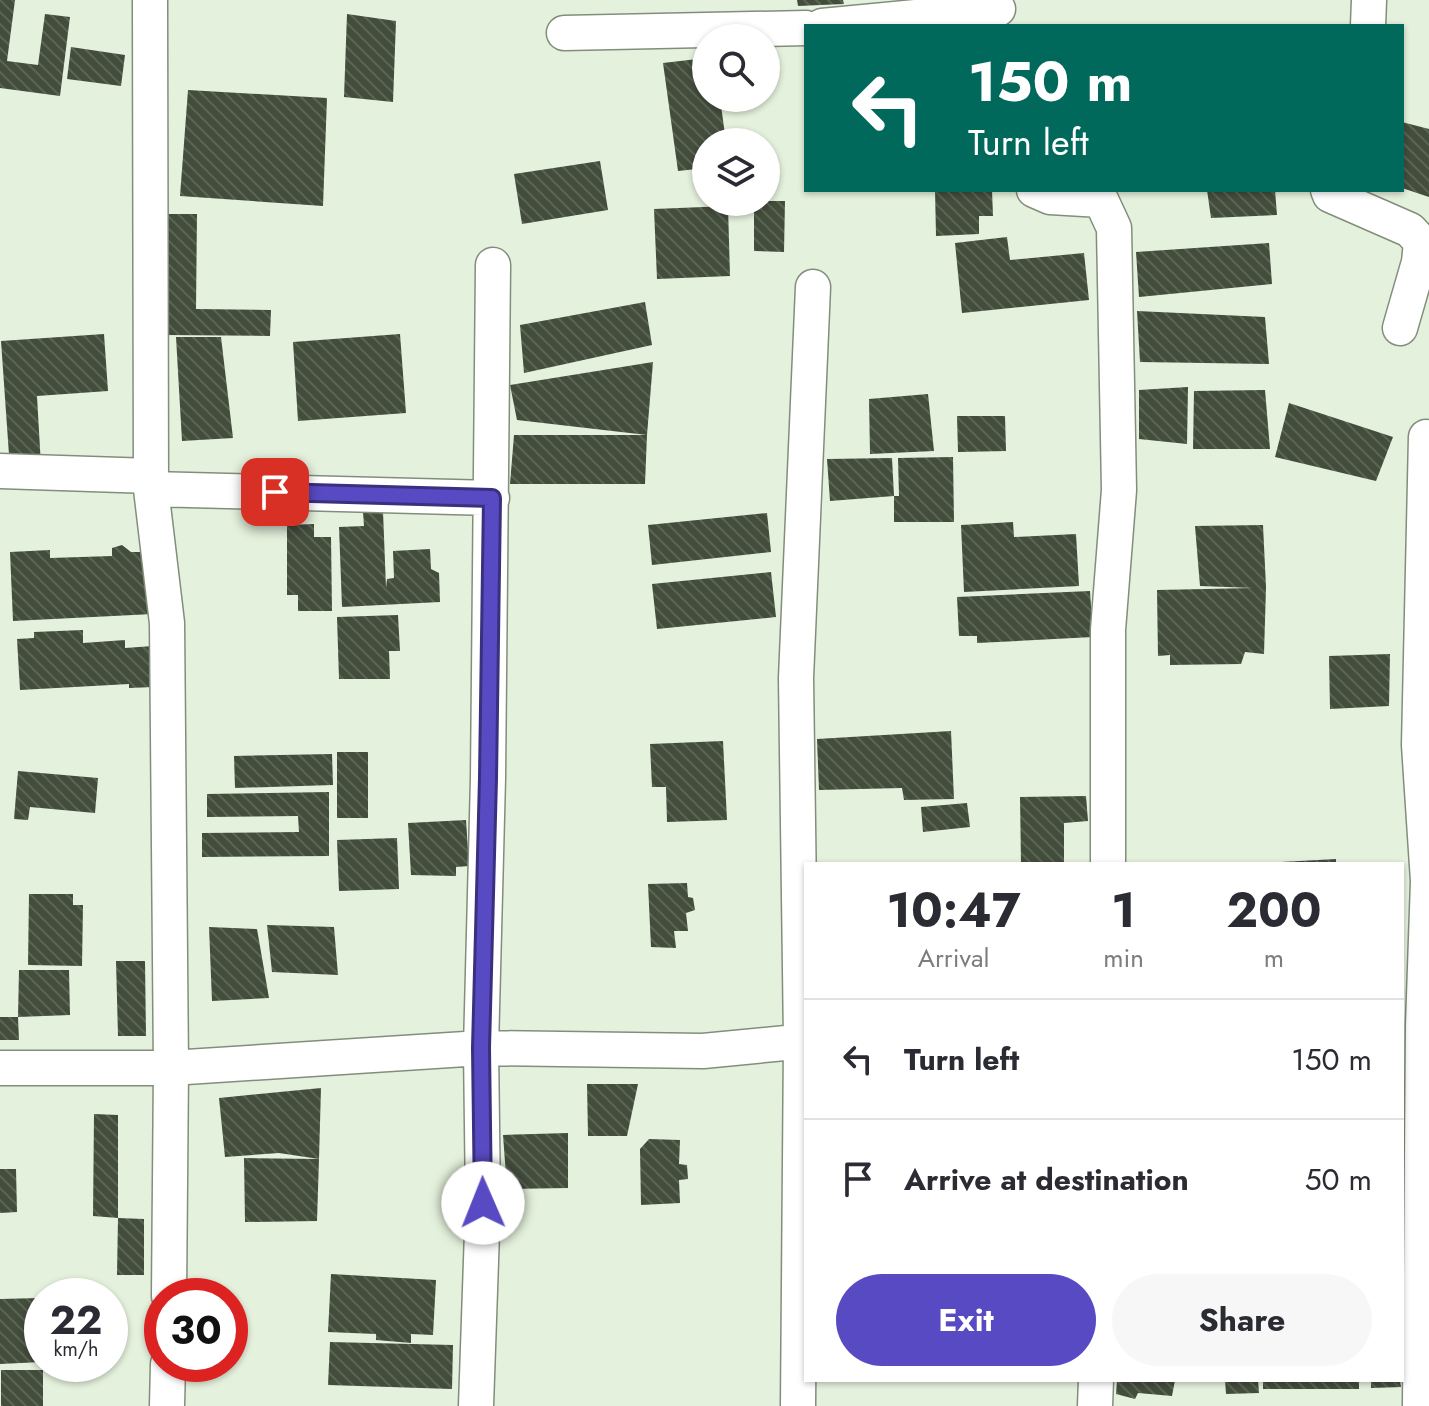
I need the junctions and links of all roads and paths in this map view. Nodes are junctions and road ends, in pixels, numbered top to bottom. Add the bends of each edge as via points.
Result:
1 (150, 0) edge
2 (1369, 0) edge
3 (998, 12) edge
4 (654, 16) edge
5 (847, 24) edge
6 (1368, 24) edge
7 (804, 28) edge
8 (564, 33) dead end
9 (1039, 192) edge
10 (1329, 192) edge
11 (493, 265) dead end
12 (813, 287) dead end
13 (1400, 328) dead end
14 (1426, 437) dead end
15 (0, 471) edge
16 (151, 482) junction
17 (492, 498) junction
18 (1108, 862) edge
19 (1418, 1025) edge
20 (803, 1041) edge
21 (481, 1048) junction
22 (0, 1068) edge
23 (171, 1068) junction
24 (169, 1278) edge
25 (168, 1382) edge
26 (1096, 1382) edge
27 (167, 1406) edge
28 (476, 1406) edge
29 (798, 1406) edge
30 (1095, 1406) edge
31 (1420, 1406) edge

1 - 16 street
2 - 6 street
3 - 5 street
4 - 7 street
4 - 8 street
9 - 18 street via 1101,200 1114,228 1119,490 1108,630
10 - 13 street via 1410,230 1421,242
11 - 17 street
12 - 20 street via 796,678
14 - 19 street via 1419,745 1428,881
15 - 16 street
16 - 17 street
16 - 23 street via 167,623
17 - 21 street
19 - 31 street
20 - 21 street via 703,1051
20 - 29 street
21 - 23 street
21 - 28 street via 483,1203
22 - 23 street
23 - 24 street
25 - 27 street
26 - 30 street

